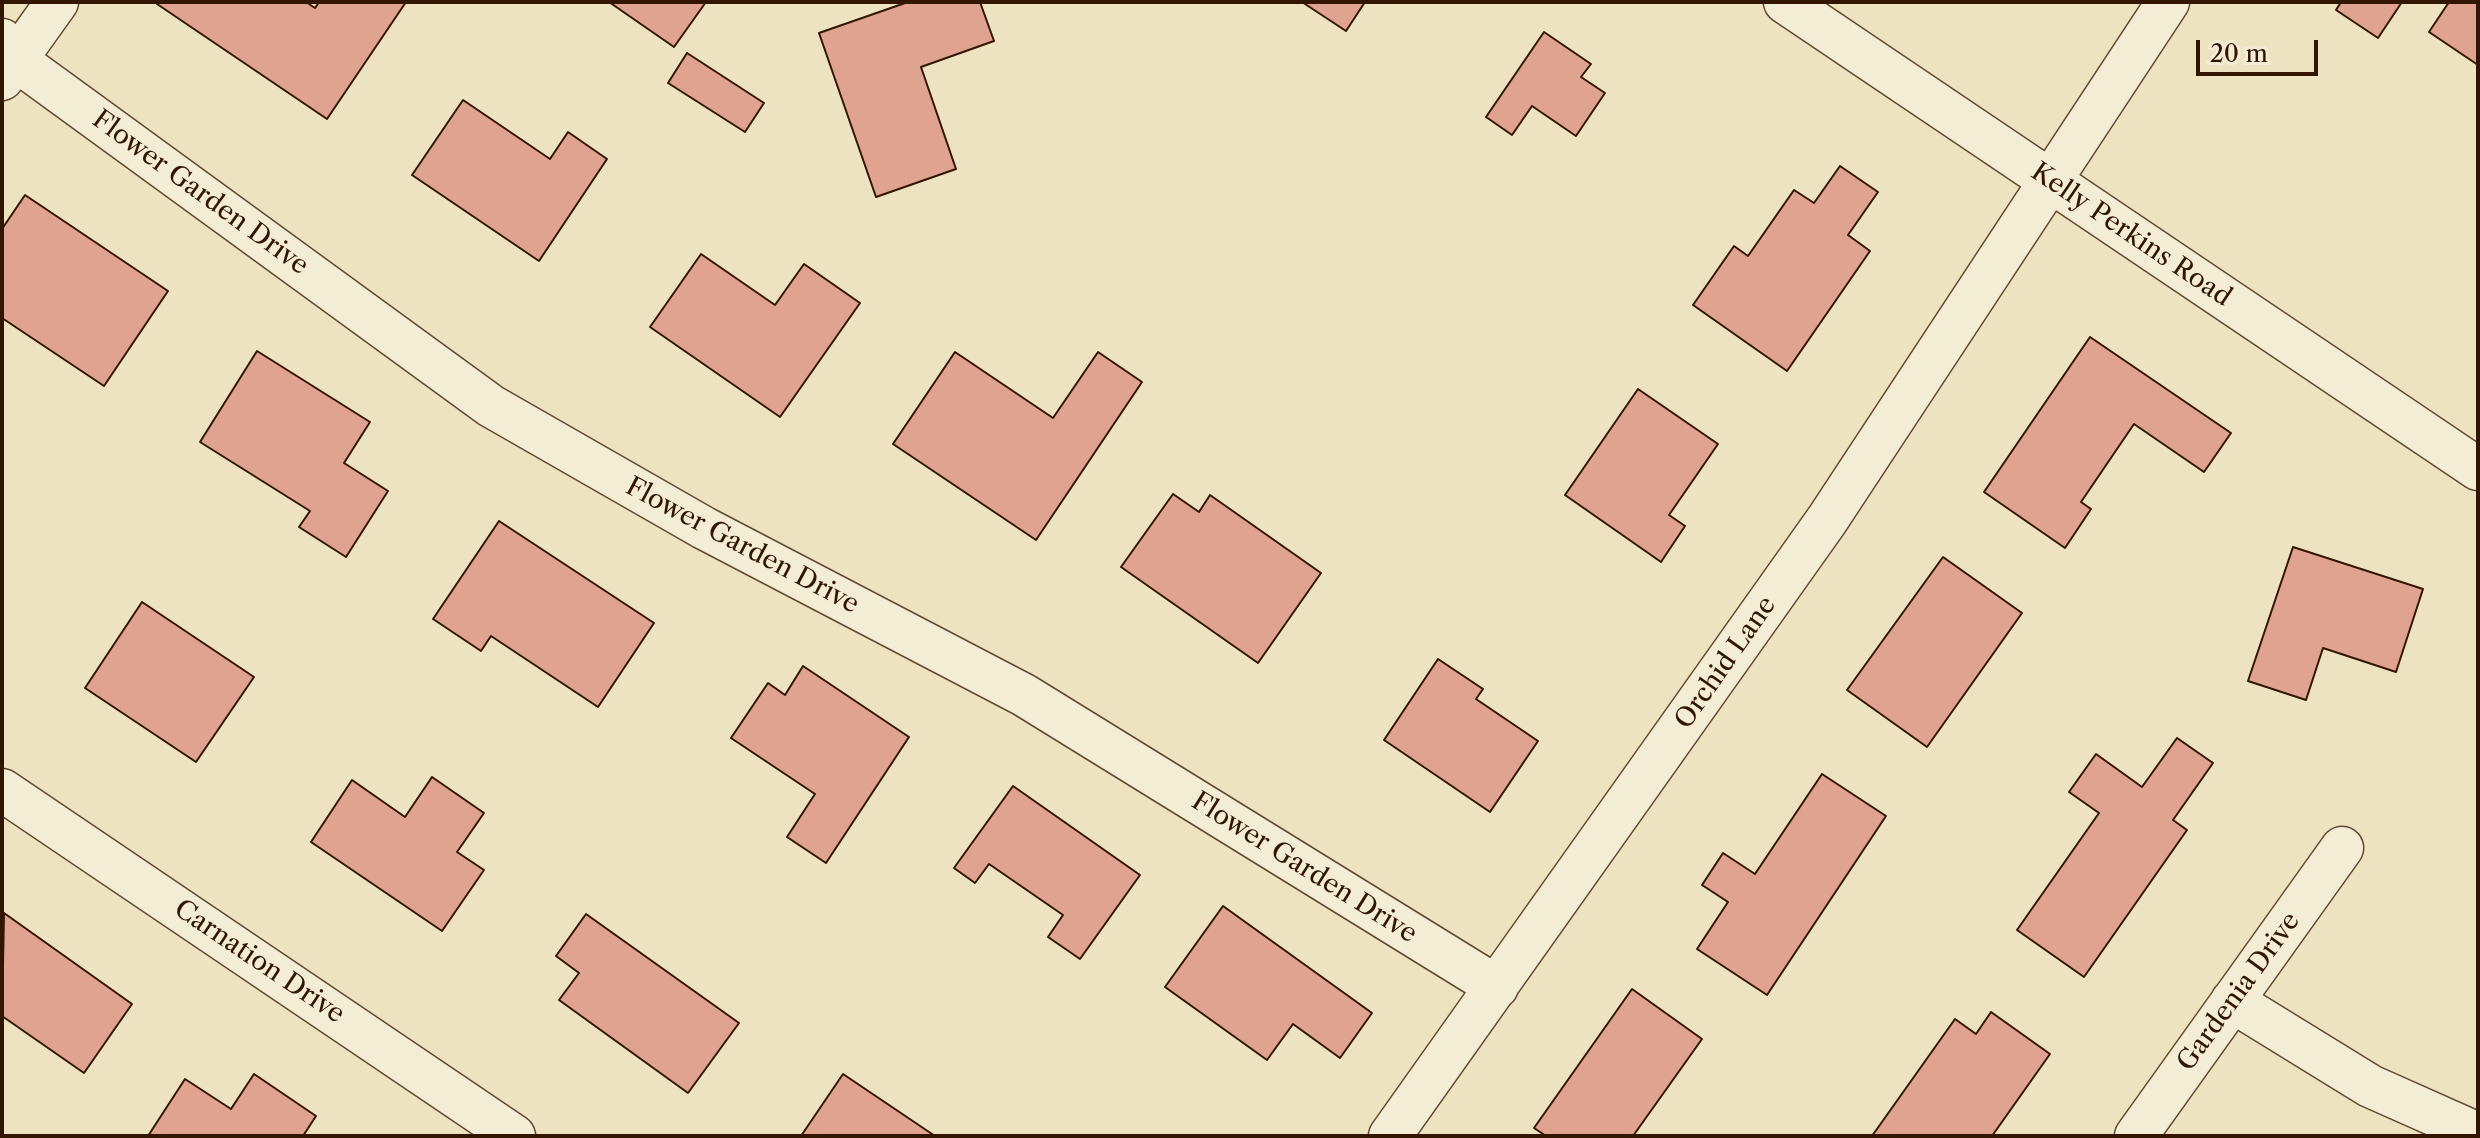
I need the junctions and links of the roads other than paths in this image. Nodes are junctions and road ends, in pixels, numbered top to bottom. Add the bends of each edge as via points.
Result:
1 (57, 2) edge
2 (1785, 2) edge
3 (2168, 2) edge
4 (6, 59) edge
5 (2049, 180) junction
6 (2478, 469) edge
7 (2, 790) edge
8 (2342, 848) dead end
9 (1497, 987) junction
10 (2232, 1001) junction
11 (2478, 1134) edge
12 (514, 1136) edge
13 (1390, 1136) edge
14 (2136, 1136) edge

1 - 4 street
2 - 5 street, Kelly Perkins Road
3 - 5 street, Orchid Lane
4 - 9 street, Flower Garden Drive via 491,406 704,528 1024,695
5 - 6 street, Kelly Perkins Road
5 - 9 street, Orchid Lane via 1827,520
7 - 12 street, Carnation Drive
8 - 10 street, Gardenia Drive
9 - 13 street, Orchid Lane
10 - 11 street via 2370,1086
10 - 14 street, Gardenia Drive

